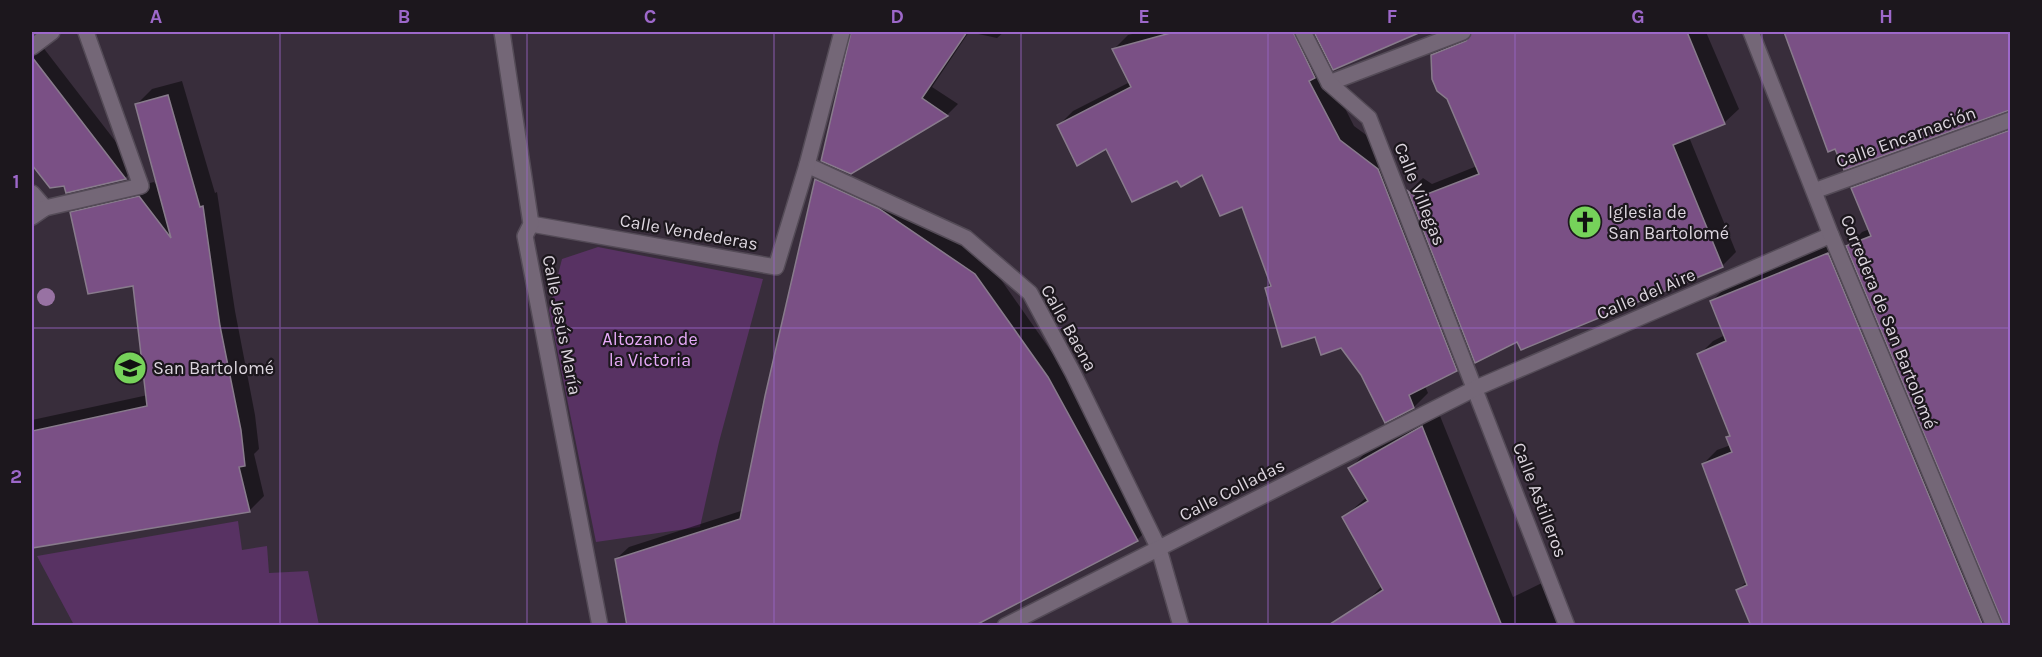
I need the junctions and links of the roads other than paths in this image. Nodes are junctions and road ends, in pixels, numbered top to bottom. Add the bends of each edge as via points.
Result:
1 (52, 32) edge
2 (86, 32) edge
3 (502, 32) edge
4 (842, 32) edge
5 (1303, 32) edge
6 (1463, 32) edge
7 (1750, 32) edge
8 (32, 46) edge
9 (1329, 83) junction
10 (2010, 120) edge
11 (807, 165) junction
12 (1814, 191) junction
13 (32, 193) edge
14 (45, 208) junction
15 (32, 217) edge
16 (531, 224) junction
17 (1831, 235) junction
18 (1476, 388) junction
19 (1159, 549) junction
20 (600, 626) edge
21 (1005, 626) edge
22 (1181, 626) edge
23 (1567, 626) edge
24 (1994, 626) edge

1 - 8 street
2 - 14 street via 141,186
3 - 16 street, Calle Jesús María
4 - 11 street, Calle Vendederas
5 - 9 street, Calle Villegas
6 - 9 street
7 - 12 street, Corredera de San Bartolomé
9 - 18 street, Calle Villegas via 1369,118
10 - 12 street, Calle Encarnación
11 - 16 street, Calle Vendederas via 776,267
11 - 19 street, Calle Baena via 966,238 1030,293
12 - 17 street, Corredera de San Bartolomé
13 - 14 street
14 - 15 street
16 - 20 street, Calle Jesús María via 525,236
17 - 18 street, Calle del Aire
17 - 24 street, Corredera de San Bartolomé
18 - 19 street, Calle Colladas
18 - 23 street, Calle Astilleros
19 - 21 street, Calle Colladas
19 - 22 street, Calle Baena

